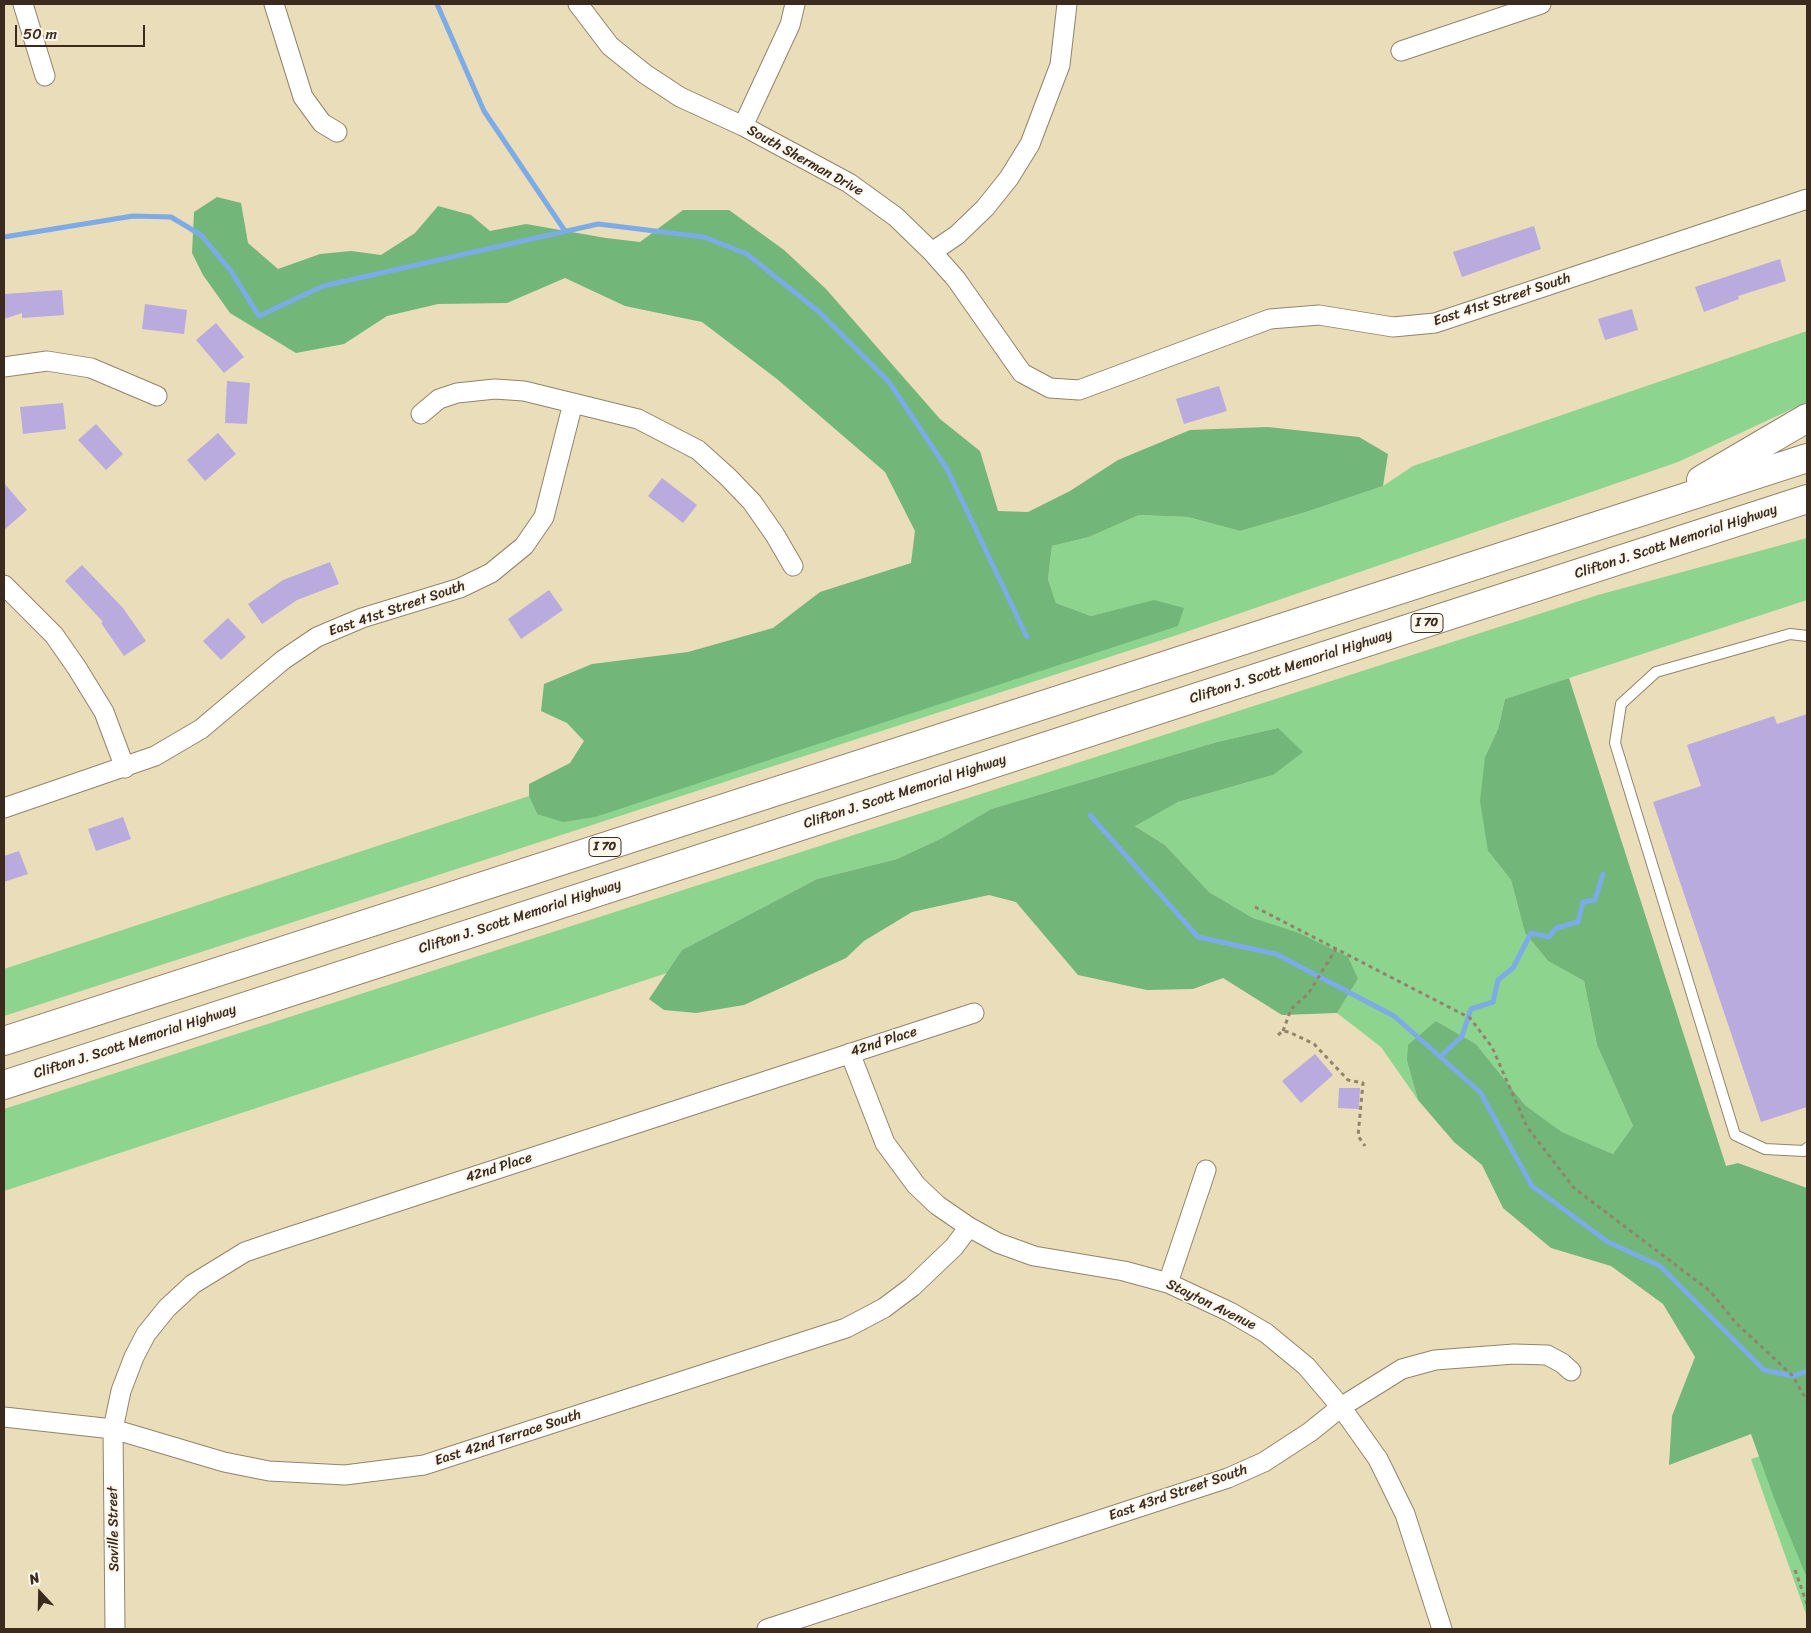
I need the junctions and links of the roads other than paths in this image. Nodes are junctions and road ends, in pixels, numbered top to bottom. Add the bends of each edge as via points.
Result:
1 (23, 4) edge
2 (274, 4) edge
3 (578, 4) edge
4 (795, 4) edge
5 (1067, 4) edge
6 (1541, 4) edge
7 (1401, 51) dead end
8 (44, 76) dead end
9 (743, 126) junction
10 (337, 132) dead end
11 (1807, 199) edge
12 (932, 252) junction
13 (4, 367) edge
14 (1050, 388) joint
15 (158, 396) dead end
16 (573, 403) junction
17 (421, 414) dead end
18 (1807, 418) edge
19 (1807, 458) edge
20 (1807, 499) edge
21 (1660, 505) junction
22 (1807, 513) edge
23 (1758, 516) junction
24 (793, 566) dead end
25 (4, 586) edge
26 (1807, 636) edge
27 (125, 768) junction
28 (4, 808) edge
29 (974, 1014) dead end
30 (4, 1041) edge
31 (850, 1053) junction
32 (4, 1085) edge
33 (1806, 1150) edge
34 (1206, 1170) dead end
35 (968, 1227) junction
36 (1168, 1282) junction
37 (1571, 1371) dead end
38 (1341, 1407) junction
39 (4, 1417) edge
40 (113, 1429) junction
41 (115, 1629) edge
42 (767, 1629) edge
43 (1442, 1629) edge

1 - 8 street
2 - 10 street via 303,97 322,123
3 - 9 street, South Sherman Drive via 610,46 645,74 680,97
4 - 9 street via 790,25
5 - 12 street via 1060,65 1030,144 1010,178 985,208 957,235
6 - 7 street
9 - 12 street, South Sherman Drive via 849,183 896,217
11 - 14 street, East 41st Street South via 1435,323 1393,327 1319,315 1270,319 1079,390
12 - 14 street, South Sherman Drive via 956,279 1022,373
13 - 15 street via 48,361 90,368
16 - 17 street via 524,391 495,389 457,393 439,399
16 - 24 street via 638,419 698,450 752,502
16 - 27 street, East 41st Street South via 544,517 524,546 491,574 460,588 362,618 317,637 283,660 201,729 155,756
18 - 21 highway
19 - 21 highway, I 70
20 - 23 highway, Clifton J. Scott Memorial Highway / I 70
21 - 30 highway, I 70
22 - 23 highway
23 - 32 highway, Clifton J. Scott Memorial Highway / I 70
25 - 27 street via 54,634 77,668 104,712
26 - 33 lane via 1790,634 1656,672 1621,704 1615,743 1735,1135 1765,1149
27 - 28 street, East 41st Street South
29 - 31 street, 42nd Place
31 - 35 street, Stayton Avenue via 884,1143 916,1186
31 - 40 street, 42nd Place via 245,1252 193,1284 167,1308 146,1334 121,1392
34 - 36 street
35 - 36 street, Stayton Avenue via 998,1243 1034,1256
35 - 40 street, East 42nd Terrace South via 954,1247 912,1287 884,1308 846,1328 424,1465 345,1475 269,1471 224,1462
36 - 38 street, Stayton Avenue via 1266,1333 1306,1366
37 - 38 street, East 43rd Street South via 1547,1356 1514,1354 1435,1360 1402,1369
38 - 42 street, East 43rd Street South via 1264,1462 1228,1478
38 - 43 street, Stayton Avenue via 1378,1459 1405,1514
39 - 40 street, East 42nd Terrace South
40 - 41 street, Saville Street

